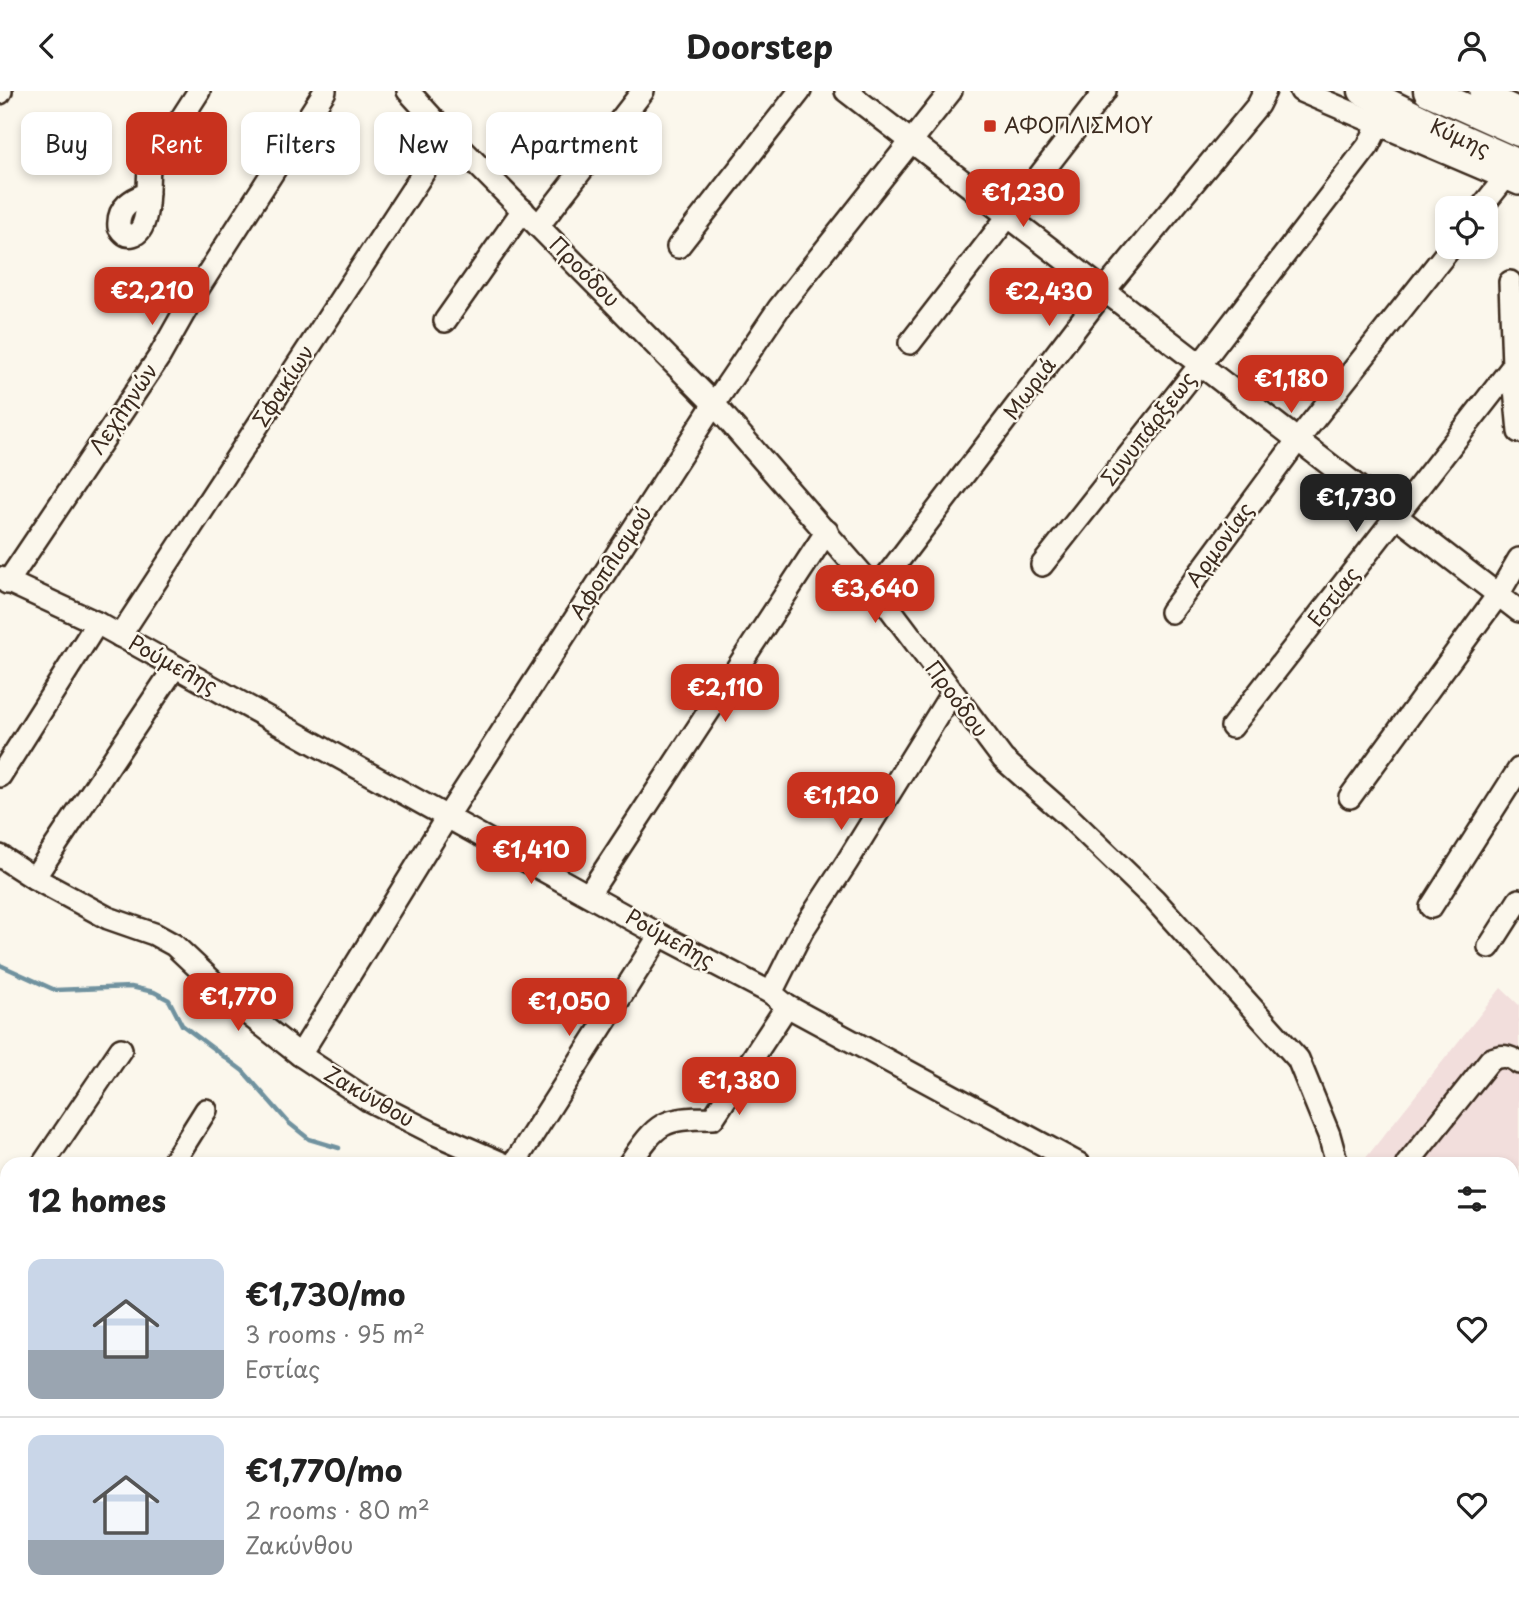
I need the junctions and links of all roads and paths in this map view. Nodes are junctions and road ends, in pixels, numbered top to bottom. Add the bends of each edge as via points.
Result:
1 (199, 91) edge
2 (326, 91) edge
3 (408, 91) edge
4 (643, 91) edge
5 (800, 91) edge
6 (846, 91) edge
7 (951, 91) edge
8 (1105, 91) edge
9 (1265, 91) edge
10 (1301, 91) edge
11 (1363, 91) edge
12 (1428, 91) edge
13 (1480, 91) edge
14 (1519, 109) edge
15 (427, 112) edge
16 (1379, 124) junction
17 (1519, 132) edge
18 (912, 142) junction
19 (472, 159) edge
20 (422, 175) edge
21 (1514, 175) edge
22 (148, 193) dead end
23 (1493, 196) edge
24 (523, 210) junction
25 (1007, 215) junction
26 (539, 225) junction
27 (678, 247) dead end
28 (1441, 259) edge
29 (1510, 282) dead end
30 (1104, 291) junction
31 (445, 321) dead end
32 (910, 343) dead end
33 (1200, 365) junction
34 (1513, 366) junction
35 (715, 404) junction
36 (1519, 432) edge
37 (1297, 441) junction
38 (1396, 516) junction
39 (827, 531) junction
40 (1519, 559) edge
41 (1042, 565) dead end
42 (4, 580) edge
43 (876, 590) junction
44 (1498, 595) junction
45 (1519, 611) edge
46 (1171, 612) dead end
47 (97, 624) junction
48 (120, 636) junction
49 (175, 667) junction
50 (951, 694) junction
51 (1231, 727) dead end
52 (1519, 769) edge
53 (0, 776) edge
54 (1350, 797) dead end
55 (447, 817) junction
56 (0, 856) edge
57 (34, 878) junction
58 (589, 894) junction
59 (1519, 900) edge
60 (1431, 907) dead end
61 (660, 935) junction
62 (1489, 947) dead end
63 (779, 999) junction
64 (121, 1049) dead end
65 (300, 1055) junction
66 (1519, 1063) edge
67 (206, 1110) dead end
68 (48, 1157) edge
69 (176, 1157) edge
70 (488, 1157) edge
71 (518, 1157) edge
72 (634, 1157) edge
73 (1066, 1157) edge
74 (1335, 1157) edge
75 (1413, 1157) edge

1 - 22 street via 154,159
2 - 42 street, Λεχληνών via 159,357
3 - 15 street, Προόδου
4 - 26 street
5 - 27 street
6 - 18 street
7 - 18 street, Αφοπλισμού
8 - 25 street
9 - 30 street, Μωριά
10 - 16 street
11 - 21 main road, Κύμης via 1436,127
12 - 17 main road, Κύμης
13 - 14 street
16 - 21 street
16 - 33 street, Συνυπάρξεως via 1368,146
18 - 25 street
18 - 35 street, Αφοπλισμού via 779,308
19 - 24 street, Προόδου
20 - 48 street, Σφακίων
21 - 23 street
24 - 26 street, Προόδου
24 - 31 street
25 - 30 street
25 - 32 street
26 - 35 street, Προόδου
28 - 37 street, Αρμονίας
29 - 34 street
30 - 33 street
30 - 43 street, Μωριά
33 - 37 street
33 - 41 street, Συνυπάρξεως
34 - 36 street
34 - 38 street, Εστίας
35 - 39 street, Προόδου
35 - 55 street, Αφοπλισμού
37 - 38 street
37 - 46 street, Αρμονίας
38 - 44 street
38 - 51 street, Εστίας
39 - 43 street, Προόδου
39 - 58 street
40 - 44 street
42 - 47 street, Ρούμελης
43 - 50 street, Προόδου
44 - 45 street
44 - 54 street
47 - 48 street, Ρούμελης
47 - 53 street
48 - 49 street, Ρούμελης
49 - 55 street, Ρούμελης
49 - 57 street
50 - 63 street via 802,931
50 - 74 street, Προόδου via 1003,759 1154,899 1298,1059
52 - 60 street
55 - 58 street, Ρούμελης
55 - 65 street, Αφοπλισμού
56 - 57 street, Ζακύνθου
57 - 65 street, Ζακύνθου via 108,918 174,945 244,1011
58 - 61 street, Ρούμελης
59 - 62 street
61 - 63 street, Ρούμελης
61 - 71 street
63 - 72 street via 713,1118 663,1123
63 - 73 street, Ρούμελης
64 - 68 street
65 - 70 street, Ζακύνθου via 368,1100
66 - 75 street via 1510,1056 1490,1060
67 - 69 street

